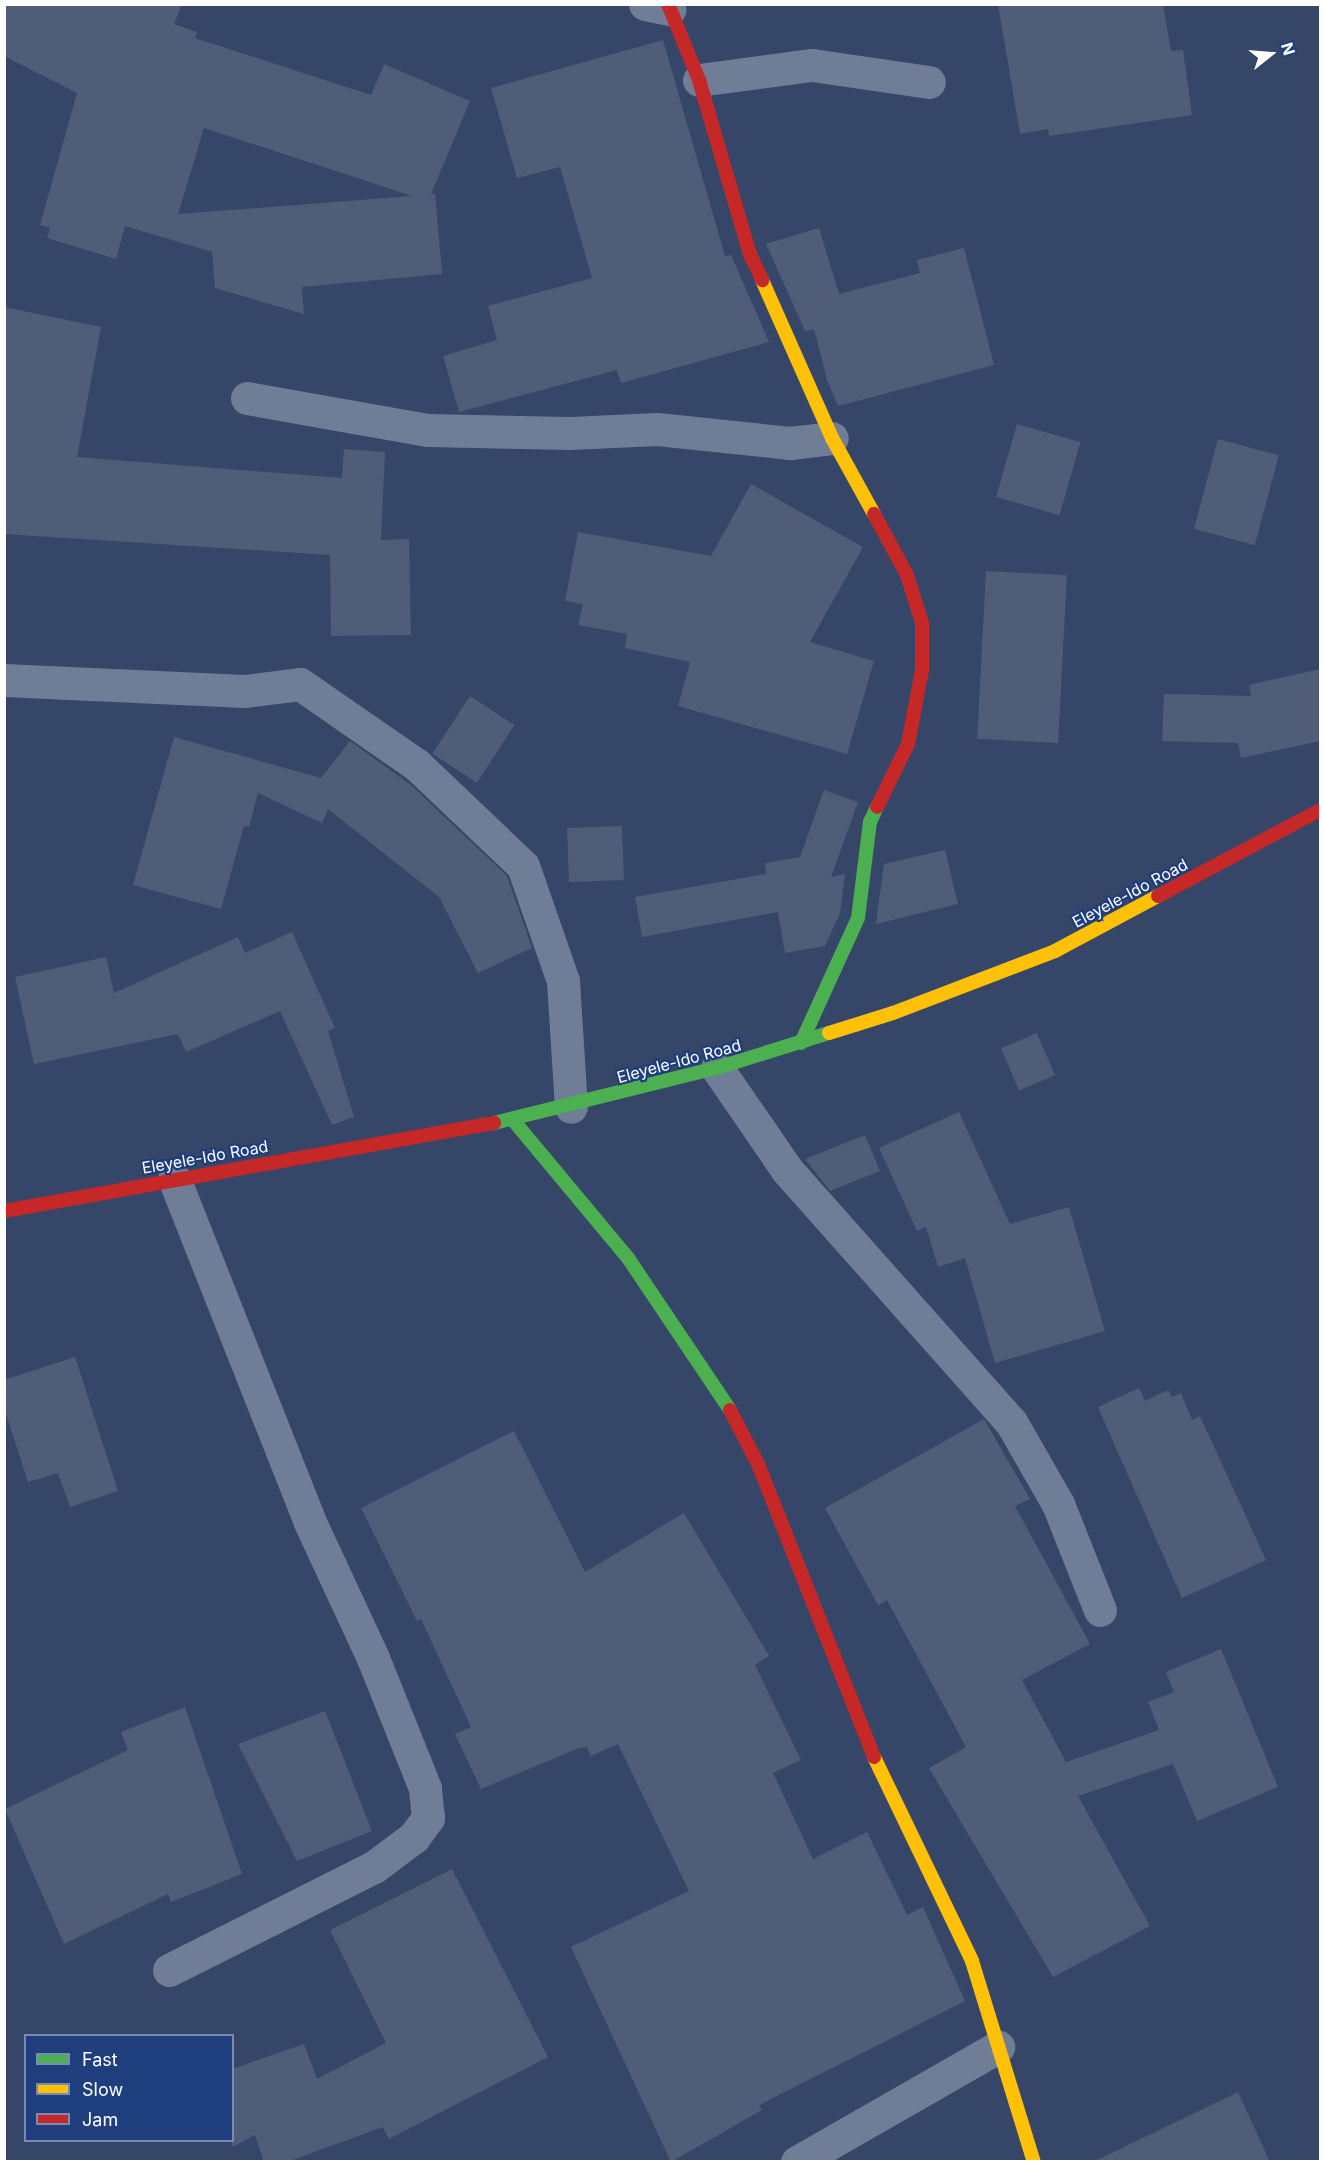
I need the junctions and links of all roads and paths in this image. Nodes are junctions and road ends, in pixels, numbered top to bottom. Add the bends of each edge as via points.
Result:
1 (661, 6) edge
2 (699, 80) junction
3 (929, 82) dead end
4 (247, 398) dead end
5 (832, 438) junction
6 (4, 680) edge
7 (1320, 810) edge
8 (801, 1043) junction
9 (717, 1068) junction
10 (571, 1107) junction
11 (513, 1120) junction
12 (174, 1179) junction
13 (4, 1211) edge
14 (1100, 1610) dead end
15 (169, 1970) dead end
16 (998, 2047) junction
17 (797, 2162) edge
18 (1034, 2162) edge

1 - 2 street
2 - 3 street via 812,64
2 - 5 street via 750,254
4 - 5 street via 427,430 570,433 657,429 790,443
5 - 8 street via 907,575 922,623 922,670 908,744 870,822 858,918
6 - 10 street via 246,691 300,684 417,765 523,866 563,981
7 - 8 street, Eleyele-Ido Road via 1055,951 893,1013
8 - 9 street, Eleyele-Ido Road
9 - 10 street, Eleyele-Ido Road
9 - 14 street via 787,1170 1011,1422 1058,1504
10 - 11 street, Eleyele-Ido Road
11 - 12 street, Eleyele-Ido Road
11 - 16 street via 628,1258 729,1407 758,1464 887,1790 972,1961
12 - 13 street, Eleyele-Ido Road
12 - 15 street via 309,1522 373,1658 421,1777 428,1818 414,1837 374,1867
16 - 17 street
16 - 18 street

